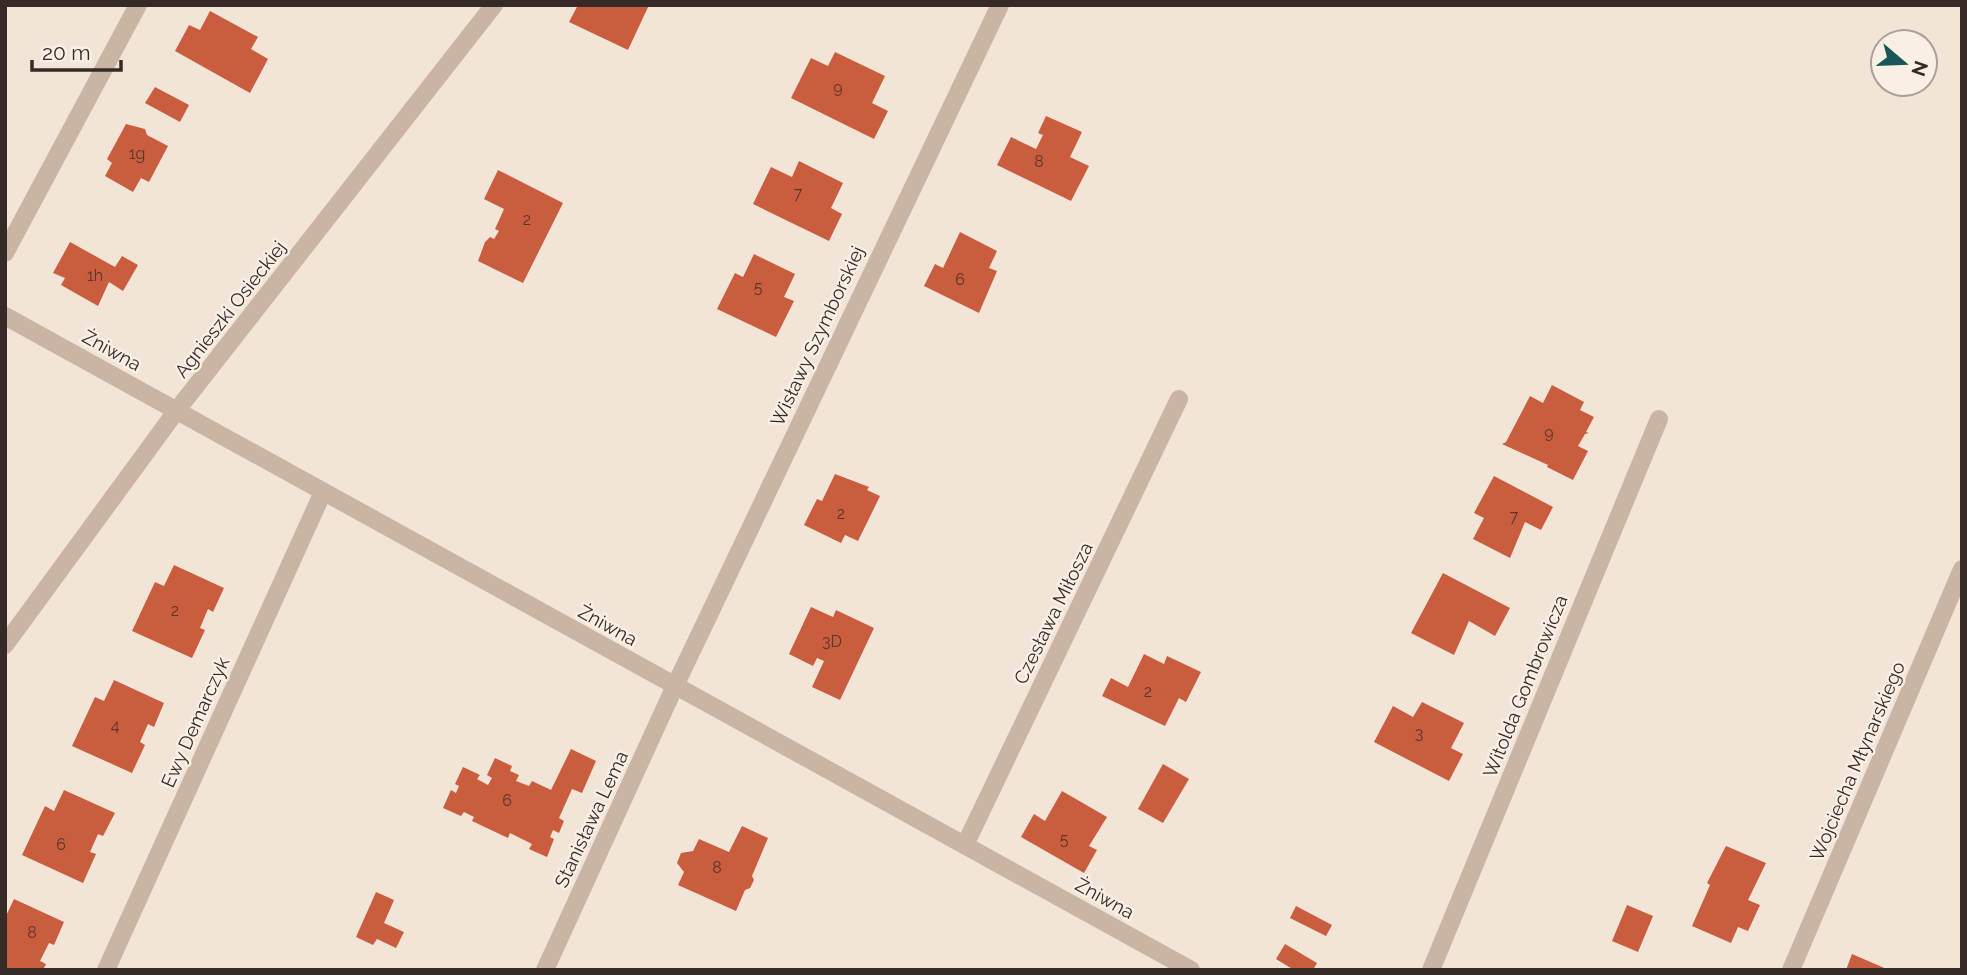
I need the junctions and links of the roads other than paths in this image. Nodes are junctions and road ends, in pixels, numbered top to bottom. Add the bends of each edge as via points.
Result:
1 (138, 5) edge
2 (494, 5) edge
3 (1000, 5) edge
4 (5, 253) edge
5 (5, 316) edge
6 (1179, 398) dead end
7 (177, 410) junction
8 (1659, 419) dead end
9 (323, 492) junction
10 (1962, 569) edge
11 (5, 645) edge
12 (675, 686) junction
13 (965, 845) junction
14 (106, 970) edge
15 (545, 970) edge
16 (1191, 970) edge
17 (1430, 970) edge
18 (1791, 970) edge

1 - 4 street
2 - 7 street, Agnieszki Osieckiej
3 - 12 street, Wisławy Szymborskiej
5 - 7 street, Żniwna
6 - 13 street, Czesława Miłosza
7 - 9 street, Żniwna
7 - 11 street, Agnieszki Osieckiej
8 - 17 street, Witolda Gombrowicza
9 - 12 street, Żniwna
9 - 14 street, Ewy Demarczyk
10 - 18 street, Wojciecha Młynarskiego
12 - 13 street, Żniwna
12 - 15 street, Stanisława Lema
13 - 16 street, Żniwna

